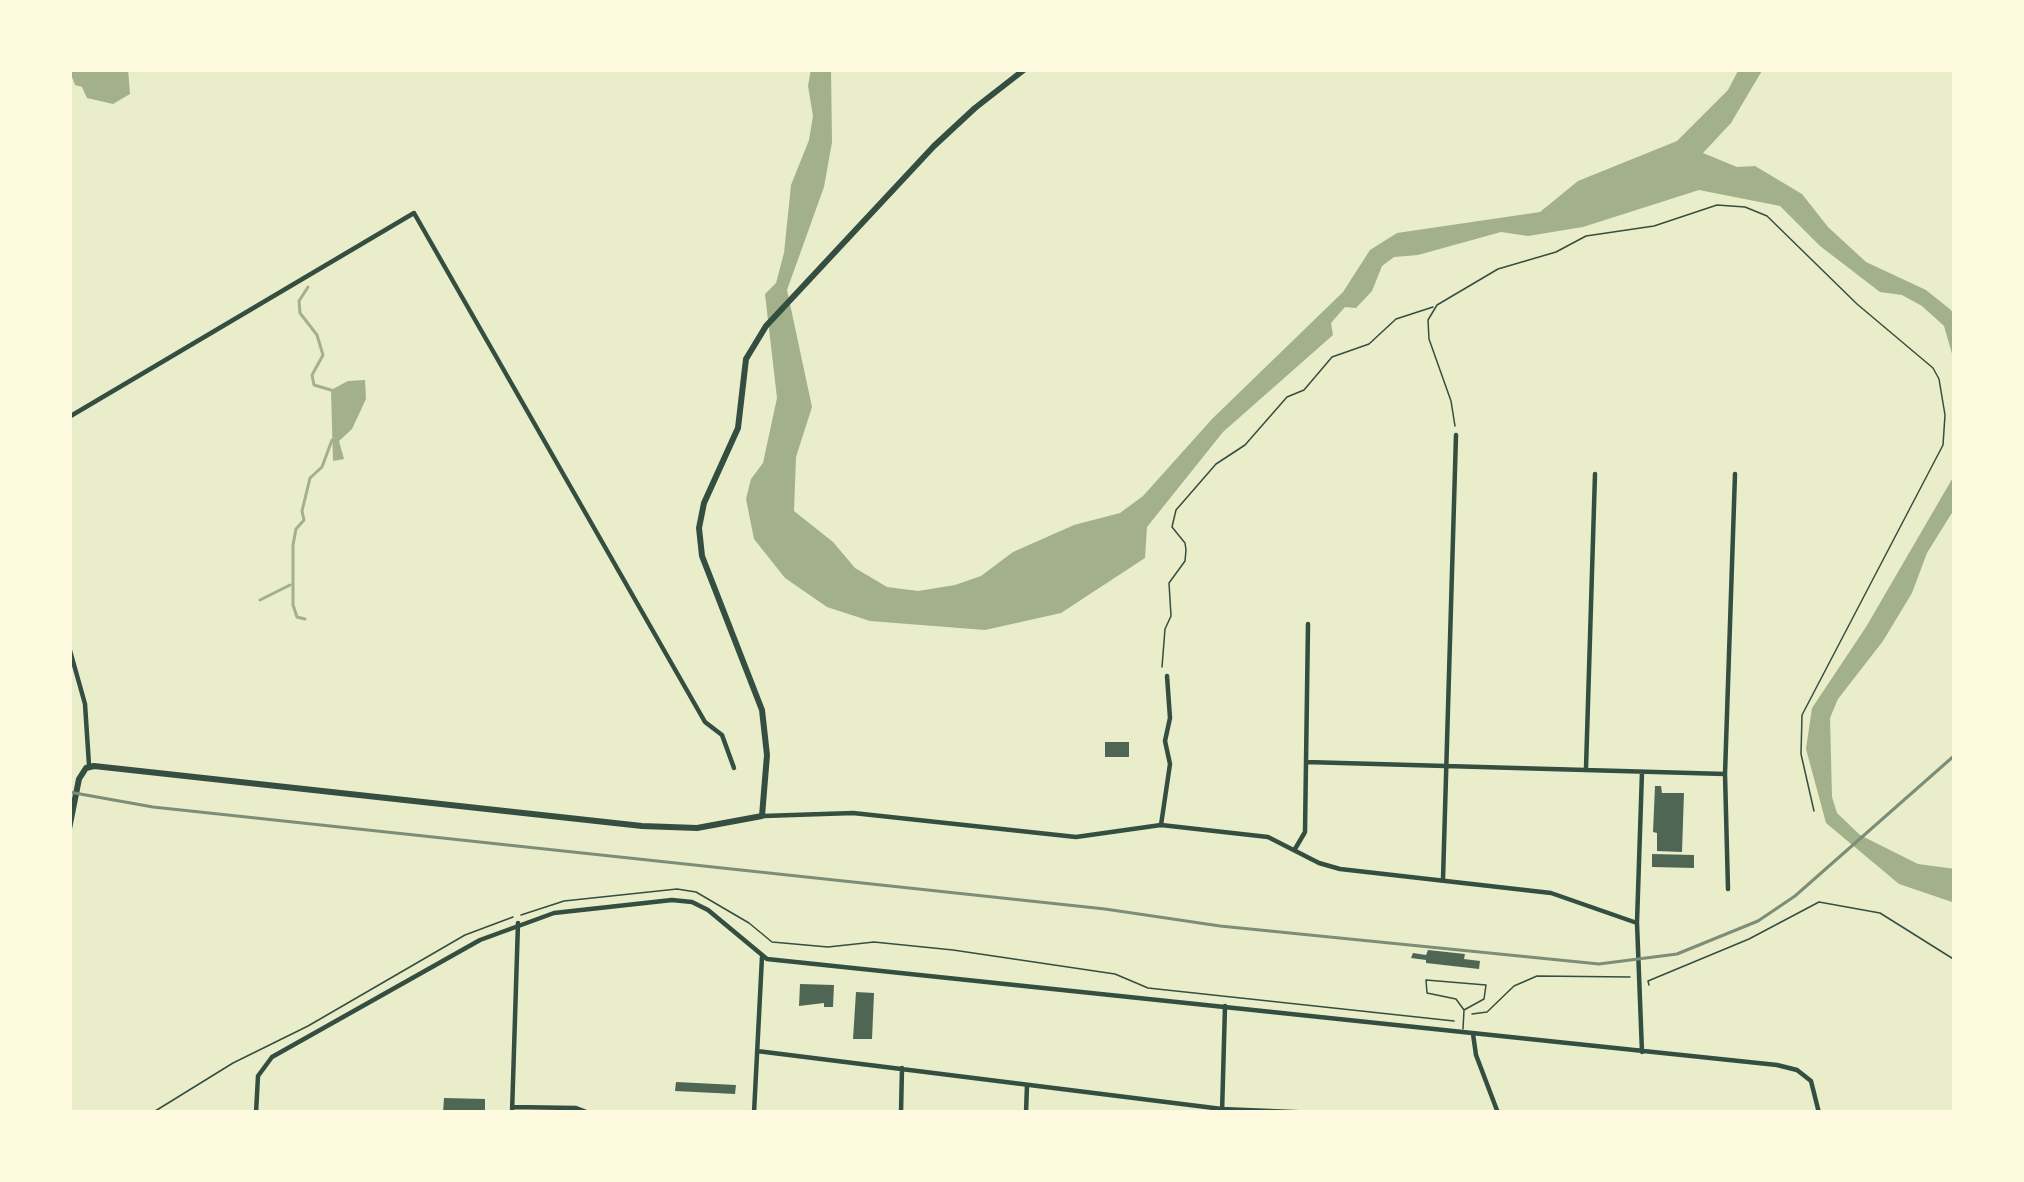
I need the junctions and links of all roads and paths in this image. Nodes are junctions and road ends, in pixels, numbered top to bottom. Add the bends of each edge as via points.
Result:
1 (1024, 69) edge
2 (1437, 305) junction
3 (69, 417) edge
4 (1456, 435) joint
5 (1595, 474) dead end
6 (1735, 474) dead end
7 (1308, 624) dead end
8 (69, 647) edge
9 (1167, 676) dead end
10 (1167, 688) junction
11 (1306, 762) junction
12 (1448, 766) junction
13 (90, 767) junction
14 (734, 768) dead end
15 (1586, 770) junction
16 (1642, 772) junction
17 (1725, 774) junction
18 (1814, 811) dead end
19 (762, 816) junction
20 (1161, 825) junction
21 (69, 829) edge
22 (1295, 849) junction
23 (1443, 880) junction
24 (1727, 890) dead end
25 (518, 923) junction
26 (1637, 923) junction
27 (762, 957) junction
28 (1955, 960) edge
29 (1641, 985) junction
30 (1225, 1006) junction
31 (1464, 1010) junction
32 (1462, 1033) junction
33 (1472, 1034) junction
34 (757, 1051) junction
35 (1642, 1052) junction
36 (902, 1069) junction
37 (1027, 1085) junction
38 (512, 1110) edge
39 (1222, 1111) edge
40 (256, 1113) edge
41 (588, 1113) edge
42 (754, 1113) edge
43 (901, 1113) edge
44 (1026, 1113) edge
45 (1317, 1113) edge
46 (1498, 1113) edge
47 (1819, 1113) edge

1 - 19 main road via 934,146 766,326 746,358 734,440 699,528 702,556 762,710
2 - 4 path via 1429,339
2 - 10 path via 1332,357 1176,510 1172,527 1186,550 1169,584 1160,676
2 - 18 path via 1492,272 1586,236 1732,205 1767,216 1933,368 1947,427 1941,452 1802,715
3 - 14 street via 414,213 705,722 722,735
4 - 12 street
5 - 15 street
6 - 17 street
7 - 11 street
8 - 13 street
9 - 10 street
10 - 20 street via 1170,764
11 - 12 street
11 - 22 street via 1305,832
12 - 15 street
12 - 23 street
13 - 19 main road via 642,826 697,828
13 - 21 main road via 79,779
15 - 16 street
16 - 17 street
16 - 26 street
17 - 24 street
19 - 20 street via 853,813 1076,837
20 - 22 street via 1268,837
22 - 23 street via 1330,867
23 - 26 street via 1551,893
25 - 27 street via 601,905 682,900 716,915
25 - 38 street
25 - 40 street via 278,1053 260,1070
26 - 29 street
27 - 30 street
27 - 34 street
28 - 29 path via 1880,914 1819,902
29 - 35 street
30 - 32 street
30 - 39 street
31 - 31 lane via 1455,998 1426,993 1426,981 1486,986 1484,999
31 - 32 lane
32 - 33 street
33 - 35 street
33 - 46 street
34 - 36 street
34 - 42 street
35 - 47 street via 1797,1070 1815,1089
36 - 37 street
36 - 43 street
37 - 39 street
37 - 44 street
38 - 41 street
39 - 45 street

